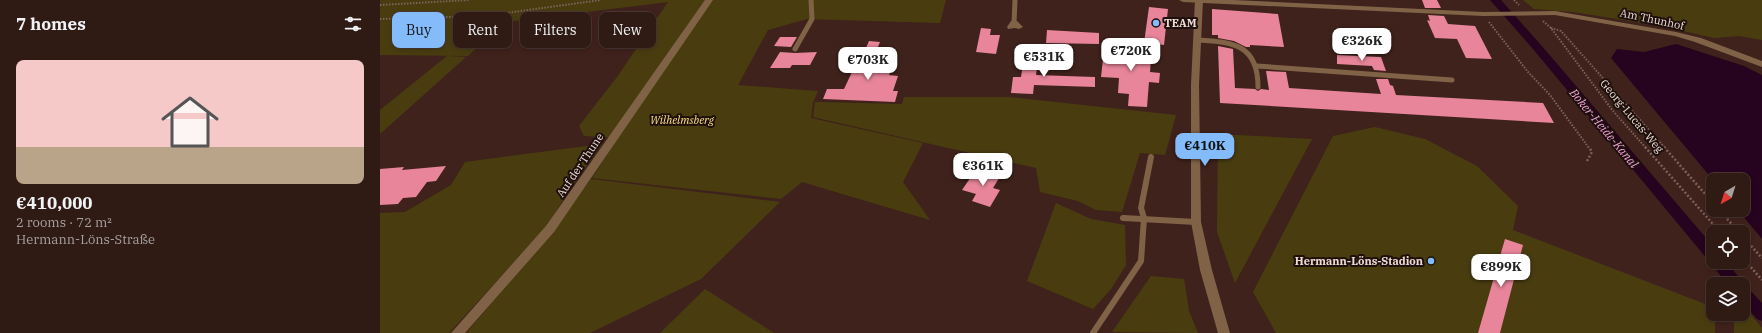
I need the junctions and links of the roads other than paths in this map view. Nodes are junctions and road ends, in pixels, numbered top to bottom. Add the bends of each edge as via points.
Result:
1 (709, 0) edge
2 (811, 0) edge
3 (1015, 0) edge
4 (1184, 0) edge
5 (1199, 0) edge
6 (1371, 4) edge
7 (1015, 26) dead end
8 (1198, 40) junction
9 (795, 49) dead end
10 (1762, 64) edge
11 (1256, 66) junction
12 (1452, 80) dead end
13 (1258, 87) dead end
14 (1151, 156) dead end
15 (1123, 218) dead end
16 (1144, 218) junction
17 (1196, 222) junction
18 (457, 333) edge
19 (1093, 333) edge
20 (1224, 333) edge

1 - 18 street, Auf der Thune via 550,229
2 - 9 lane via 812,19
3 - 7 lane
4 - 5 street, Am Thunhof
5 - 6 street, Am Thunhof
5 - 8 street
6 - 10 street, Am Thunhof via 1485,14 1525,12 1576,16 1659,30 1698,40
8 - 11 lane via 1229,44 1241,49 1250,55
8 - 17 street via 1195,85
11 - 12 lane
11 - 13 lane
14 - 16 lane via 1141,208
15 - 16 lane
16 - 17 lane
16 - 19 lane via 1141,262
17 - 20 street via 1206,270

